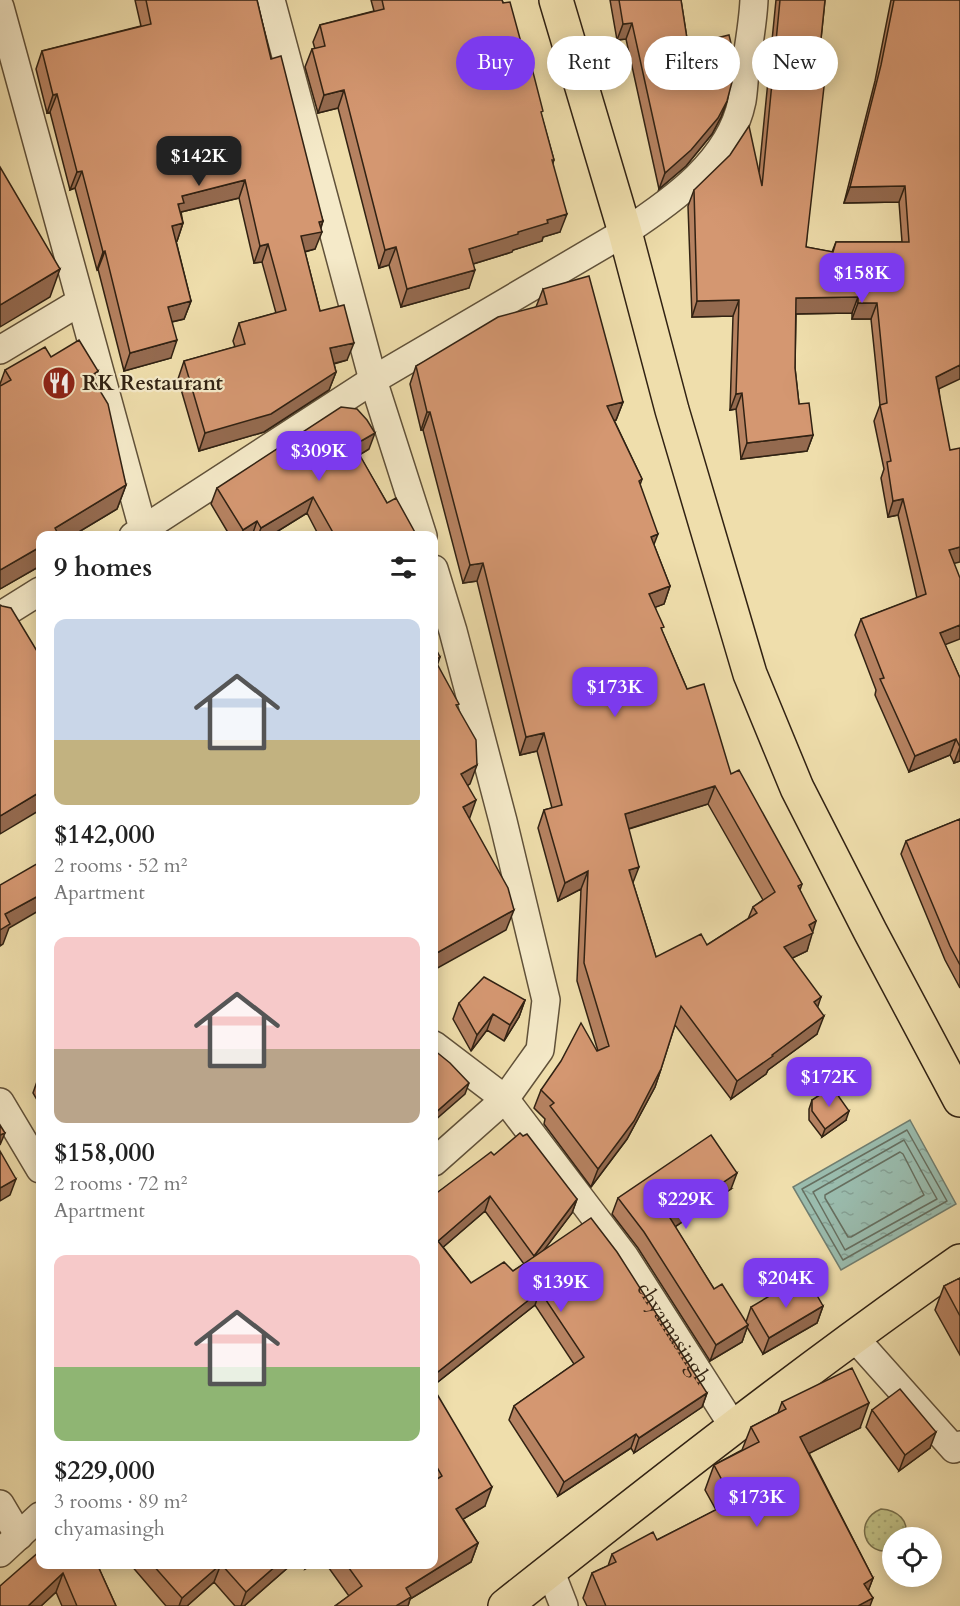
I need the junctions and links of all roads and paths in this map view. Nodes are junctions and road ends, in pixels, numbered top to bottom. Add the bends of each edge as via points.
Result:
1 (271, 0) edge
2 (556, 0) edge
3 (754, 0) edge
4 (0, 7) edge
5 (625, 232) junction
6 (80, 302) junction
7 (0, 350) edge
8 (374, 380) junction
9 (140, 531) edge
10 (146, 531) edge
11 (421, 531) edge
12 (438, 582) edge
13 (36, 594) edge
14 (0, 616) edge
15 (438, 1048) edge
16 (505, 1099) junction
17 (960, 1100) edge
18 (0, 1102) edge
19 (438, 1158) edge
20 (36, 1162) edge
21 (960, 1261) edge
22 (853, 1336) junction
23 (733, 1426) junction
24 (958, 1451) edge
25 (0, 1504) edge
26 (36, 1520) edge
27 (9, 1544) edge
28 (550, 1570) junction
29 (505, 1606) edge
30 (564, 1606) edge

1 - 8 street
2 - 5 main road
3 - 5 street via 741,102 731,131 691,183
4 - 6 street
5 - 8 street
5 - 17 main road via 672,410 750,674 797,788
6 - 7 street
6 - 9 street
8 - 10 street
8 - 11 street
12 - 16 street via 503,821 546,1000 540,1050
13 - 14 street
15 - 16 street, chyamasingh
16 - 19 street
16 - 23 street, chyamasingh via 625,1257
18 - 20 street
21 - 22 main road
22 - 23 main road
22 - 24 street
23 - 28 main road
25 - 27 street
26 - 27 street
28 - 29 main road
28 - 30 street

